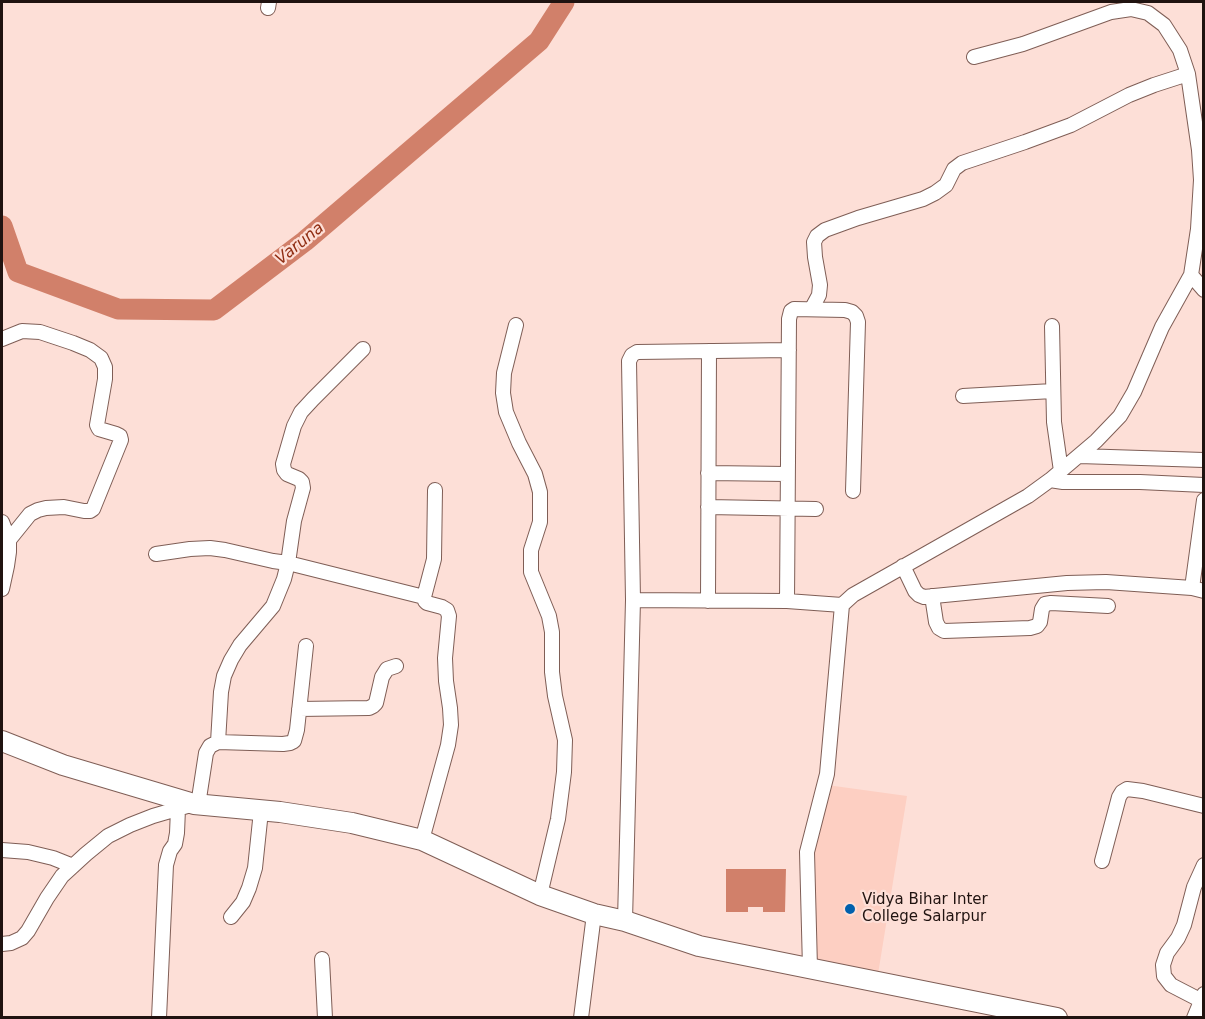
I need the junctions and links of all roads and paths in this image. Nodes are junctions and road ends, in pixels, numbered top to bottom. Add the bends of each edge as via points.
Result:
1 (974, 57) dead end
2 (1188, 74) junction
3 (1201, 149) edge
4 (1191, 275) junction
5 (1203, 290) edge
6 (812, 309) junction
7 (516, 325) dead end
8 (1052, 326) dead end
9 (2, 339) edge
10 (363, 349) dead end
11 (789, 350) junction
12 (709, 351) junction
13 (1053, 391) junction
14 (963, 396) dead end
15 (1079, 456) junction
16 (1203, 460) edge
17 (708, 473) junction
18 (787, 474) junction
19 (1055, 476) junction
20 (1203, 485) edge
21 (435, 490) dead end
22 (853, 490) dead end
23 (1203, 500) edge
24 (708, 507) junction
25 (787, 509) junction
26 (816, 509) dead end
27 (2, 522) edge
28 (9, 540) junction
29 (156, 554) dead end
30 (288, 563) junction
31 (903, 566) junction
32 (2, 589) edge
33 (1198, 590) edge
34 (932, 596) junction
35 (424, 597) junction
36 (633, 600) junction
37 (708, 601) junction
38 (787, 601) junction
39 (842, 604) junction
40 (1108, 606) dead end
41 (306, 646) dead end
42 (396, 666) dead end
43 (299, 709) junction
44 (2, 741) edge
45 (218, 742) junction
46 (190, 806) junction
47 (1203, 806) edge
48 (261, 811) junction
49 (423, 840) junction
50 (2, 850) edge
51 (1102, 861) dead end
52 (1203, 865) edge
53 (73, 866) junction
54 (540, 895) junction
55 (594, 914) junction
56 (231, 917) dead end
57 (625, 921) junction
58 (2, 944) edge
59 (322, 959) dead end
60 (810, 968) junction
61 (1202, 997) edge
62 (159, 1017) edge
63 (325, 1017) edge
64 (581, 1017) edge
65 (1057, 1017) edge
66 (1194, 1017) edge

1 - 2 street via 1131,9 1148,13 1164,26 1180,51
2 - 3 street
2 - 6 street via 1129,95 1071,125 962,163 946,185 922,199 825,230 814,242 820,285
3 - 4 street via 1198,229
4 - 5 street
4 - 15 street via 1120,416
6 - 11 street via 791,311
6 - 22 street via 846,310 858,322
7 - 54 street via 503,393 506,412 540,492 540,522 531,550 531,572 549,616 555,696 565,740 558,819
8 - 13 street
9 - 28 street via 22,331 40,332 90,350 101,358 105,379 97,424 99,429 122,440 93,510 38,510
10 - 30 street via 301,412 294,426 283,464 287,474 298,479 303,488
11 - 12 street
11 - 18 street
12 - 17 street
12 - 36 street via 637,352 629,361
13 - 14 street
13 - 19 street
15 - 16 street
15 - 19 street
17 - 18 street
17 - 24 street
18 - 25 street
19 - 20 street via 1063,482
19 - 31 street via 1028,496
21 - 35 street via 434,560
23 - 33 street
24 - 25 street
24 - 37 street
25 - 26 street
25 - 38 street
27 - 28 street
28 - 32 street
29 - 30 street via 210,548
30 - 35 street
30 - 45 street via 273,606 240,645 224,676
31 - 34 street via 915,591 924,597
31 - 39 street
33 - 34 street via 1106,582
34 - 40 street via 936,622 944,631 1030,628 1037,626 1045,604 1051,603
35 - 49 street via 427,603 447,610 449,616 445,658 451,725
36 - 37 street
36 - 57 street
37 - 38 street
38 - 39 street
39 - 60 street via 827,774 807,852
41 - 43 street
42 - 43 street via 382,676 376,703 369,708
43 - 45 street via 296,736 290,743
44 - 46 street
45 - 46 street via 206,753
46 - 48 street
46 - 53 street via 116,832
46 - 62 street via 166,865
47 - 51 street via 1127,789 1119,797
48 - 49 street via 352,823
48 - 56 street via 255,868 246,895
49 - 54 street
50 - 53 street via 28,852
52 - 61 street via 1184,925 1163,965 1164,976 1171,985
53 - 58 street via 62,876 22,938
54 - 55 street
55 - 57 street
55 - 64 street
57 - 60 street via 699,946
59 - 63 street
60 - 65 street
61 - 66 street

